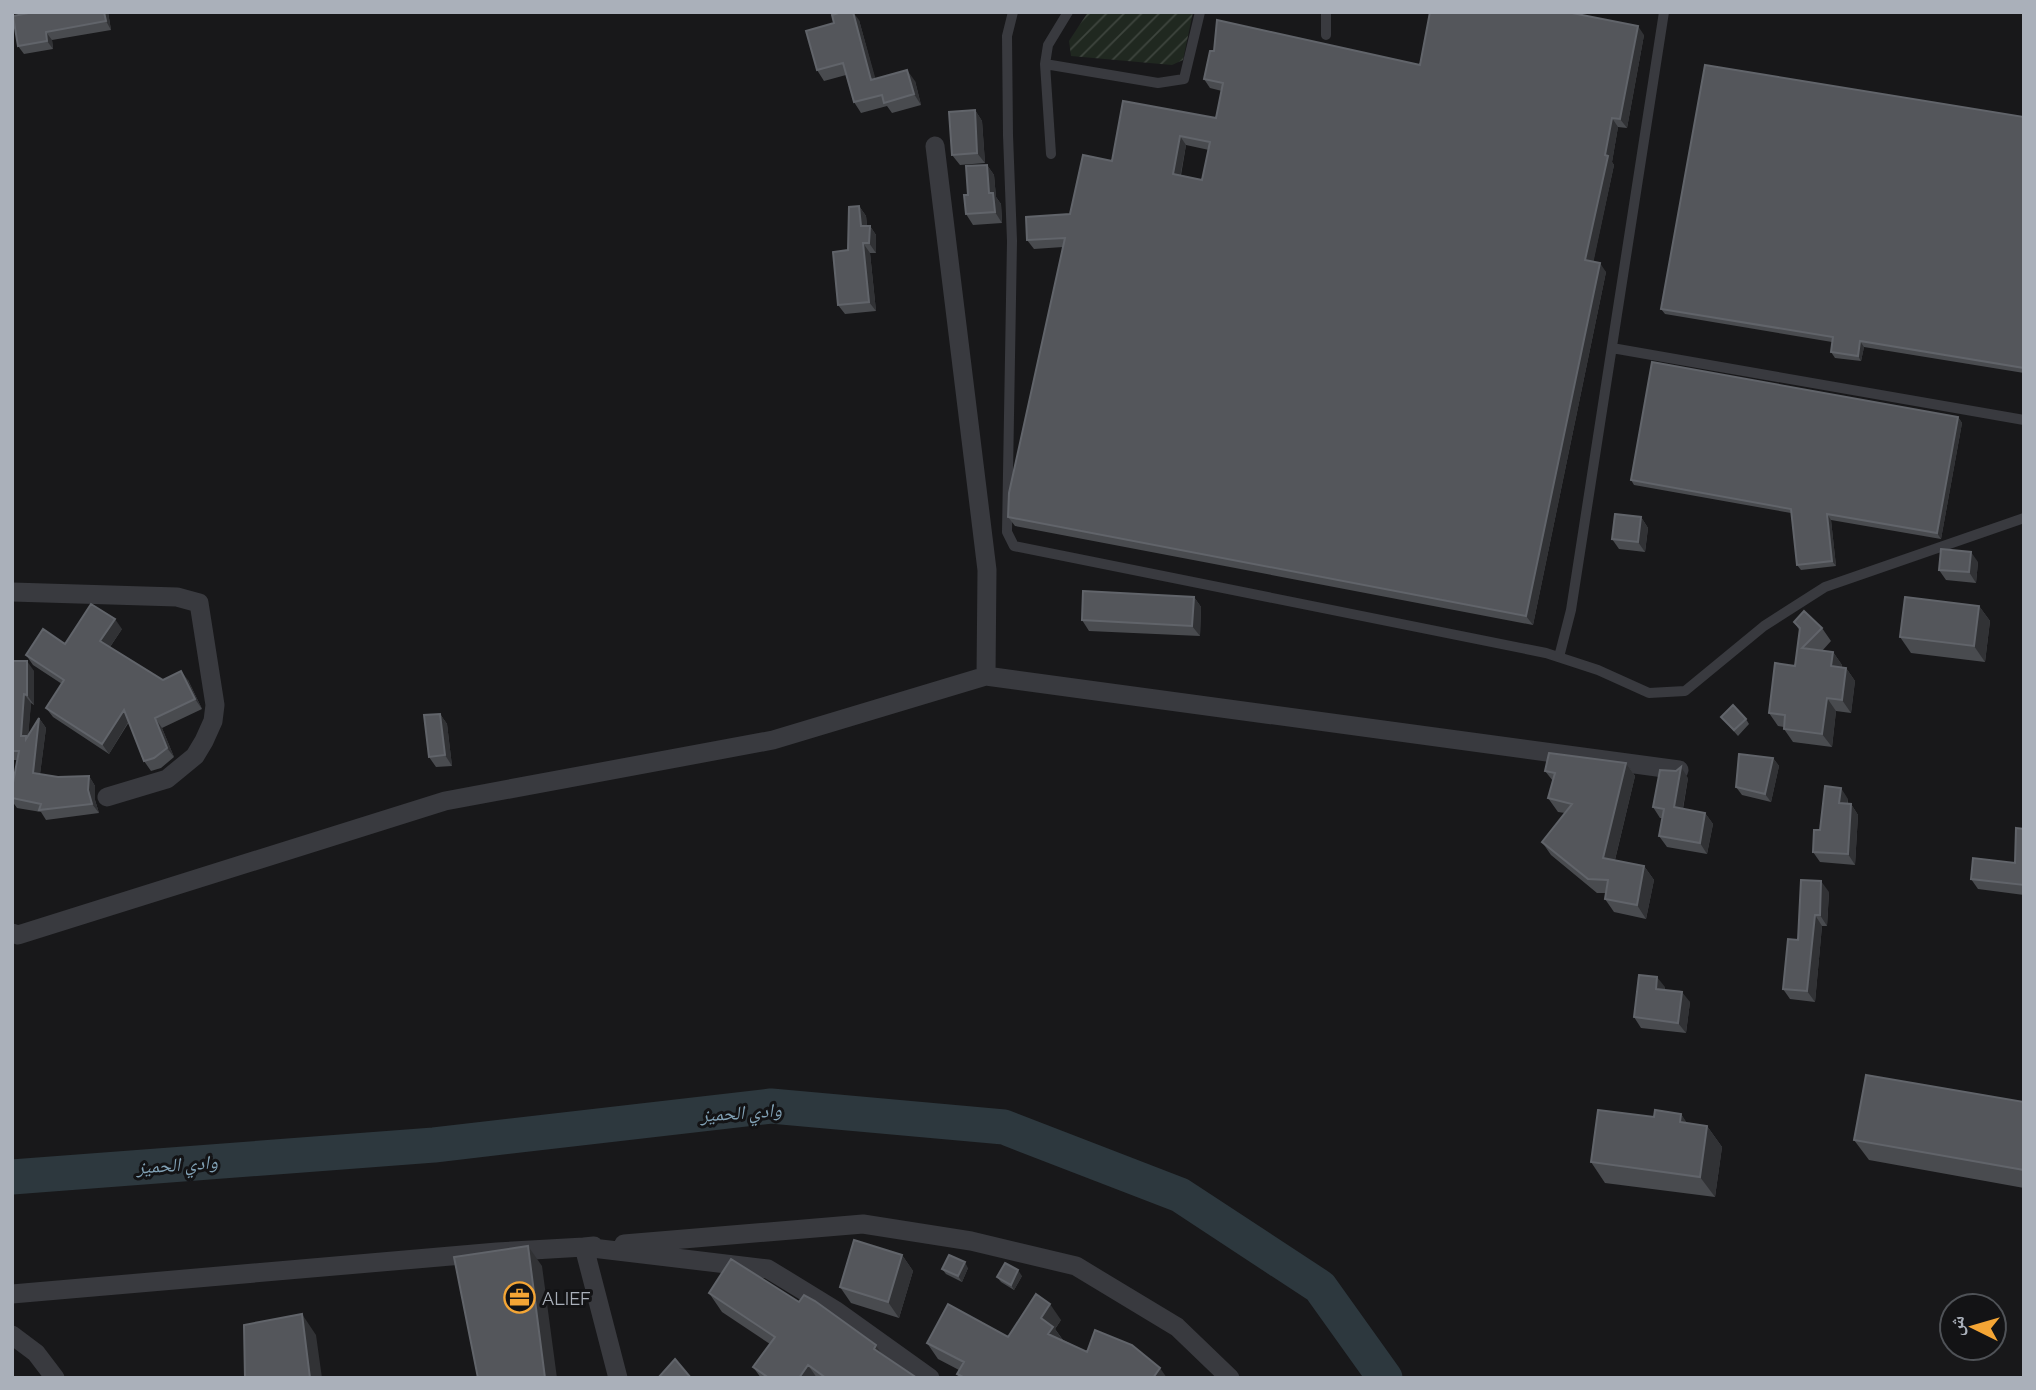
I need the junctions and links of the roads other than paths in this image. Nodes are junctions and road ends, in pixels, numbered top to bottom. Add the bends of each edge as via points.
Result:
1 (1013, 12) edge
2 (1068, 12) edge
3 (1200, 12) edge
4 (1326, 12) edge
5 (1664, 12) edge
6 (1326, 35) dead end
7 (1045, 64) junction
8 (935, 146) dead end
9 (1051, 154) dead end
10 (1612, 348) junction
11 (2024, 420) edge
12 (2024, 519) edge
13 (12, 592) edge
14 (1559, 657) junction
15 (986, 676) junction
16 (1679, 770) edge
17 (107, 797) dead end
18 (12, 933) edge
19 (584, 1247) junction
20 (12, 1294) edge
21 (12, 1335) edge
22 (55, 1378) edge
23 (618, 1378) edge
24 (930, 1378) edge
25 (1230, 1378) edge

1 - 14 lane via 1007,36 1012,241 1006,532 1014,546
2 - 7 lane via 1048,46
3 - 7 lane via 1184,79 1158,83
4 - 6 lane
5 - 10 lane
7 - 9 lane
8 - 15 street via 987,570
10 - 11 lane
10 - 14 lane via 1571,610
12 - 14 lane via 1825,587 1765,626 1685,691 1649,692
13 - 17 street via 177,597 199,603 215,705 204,741 195,756 167,779
15 - 16 street
15 - 18 street via 773,740 445,801 18,935
19 - 20 street
19 - 23 street
19 - 24 street via 768,1269
19 - 25 street via 863,1224 971,1241 1076,1266 1177,1327
21 - 22 street via 36,1353

